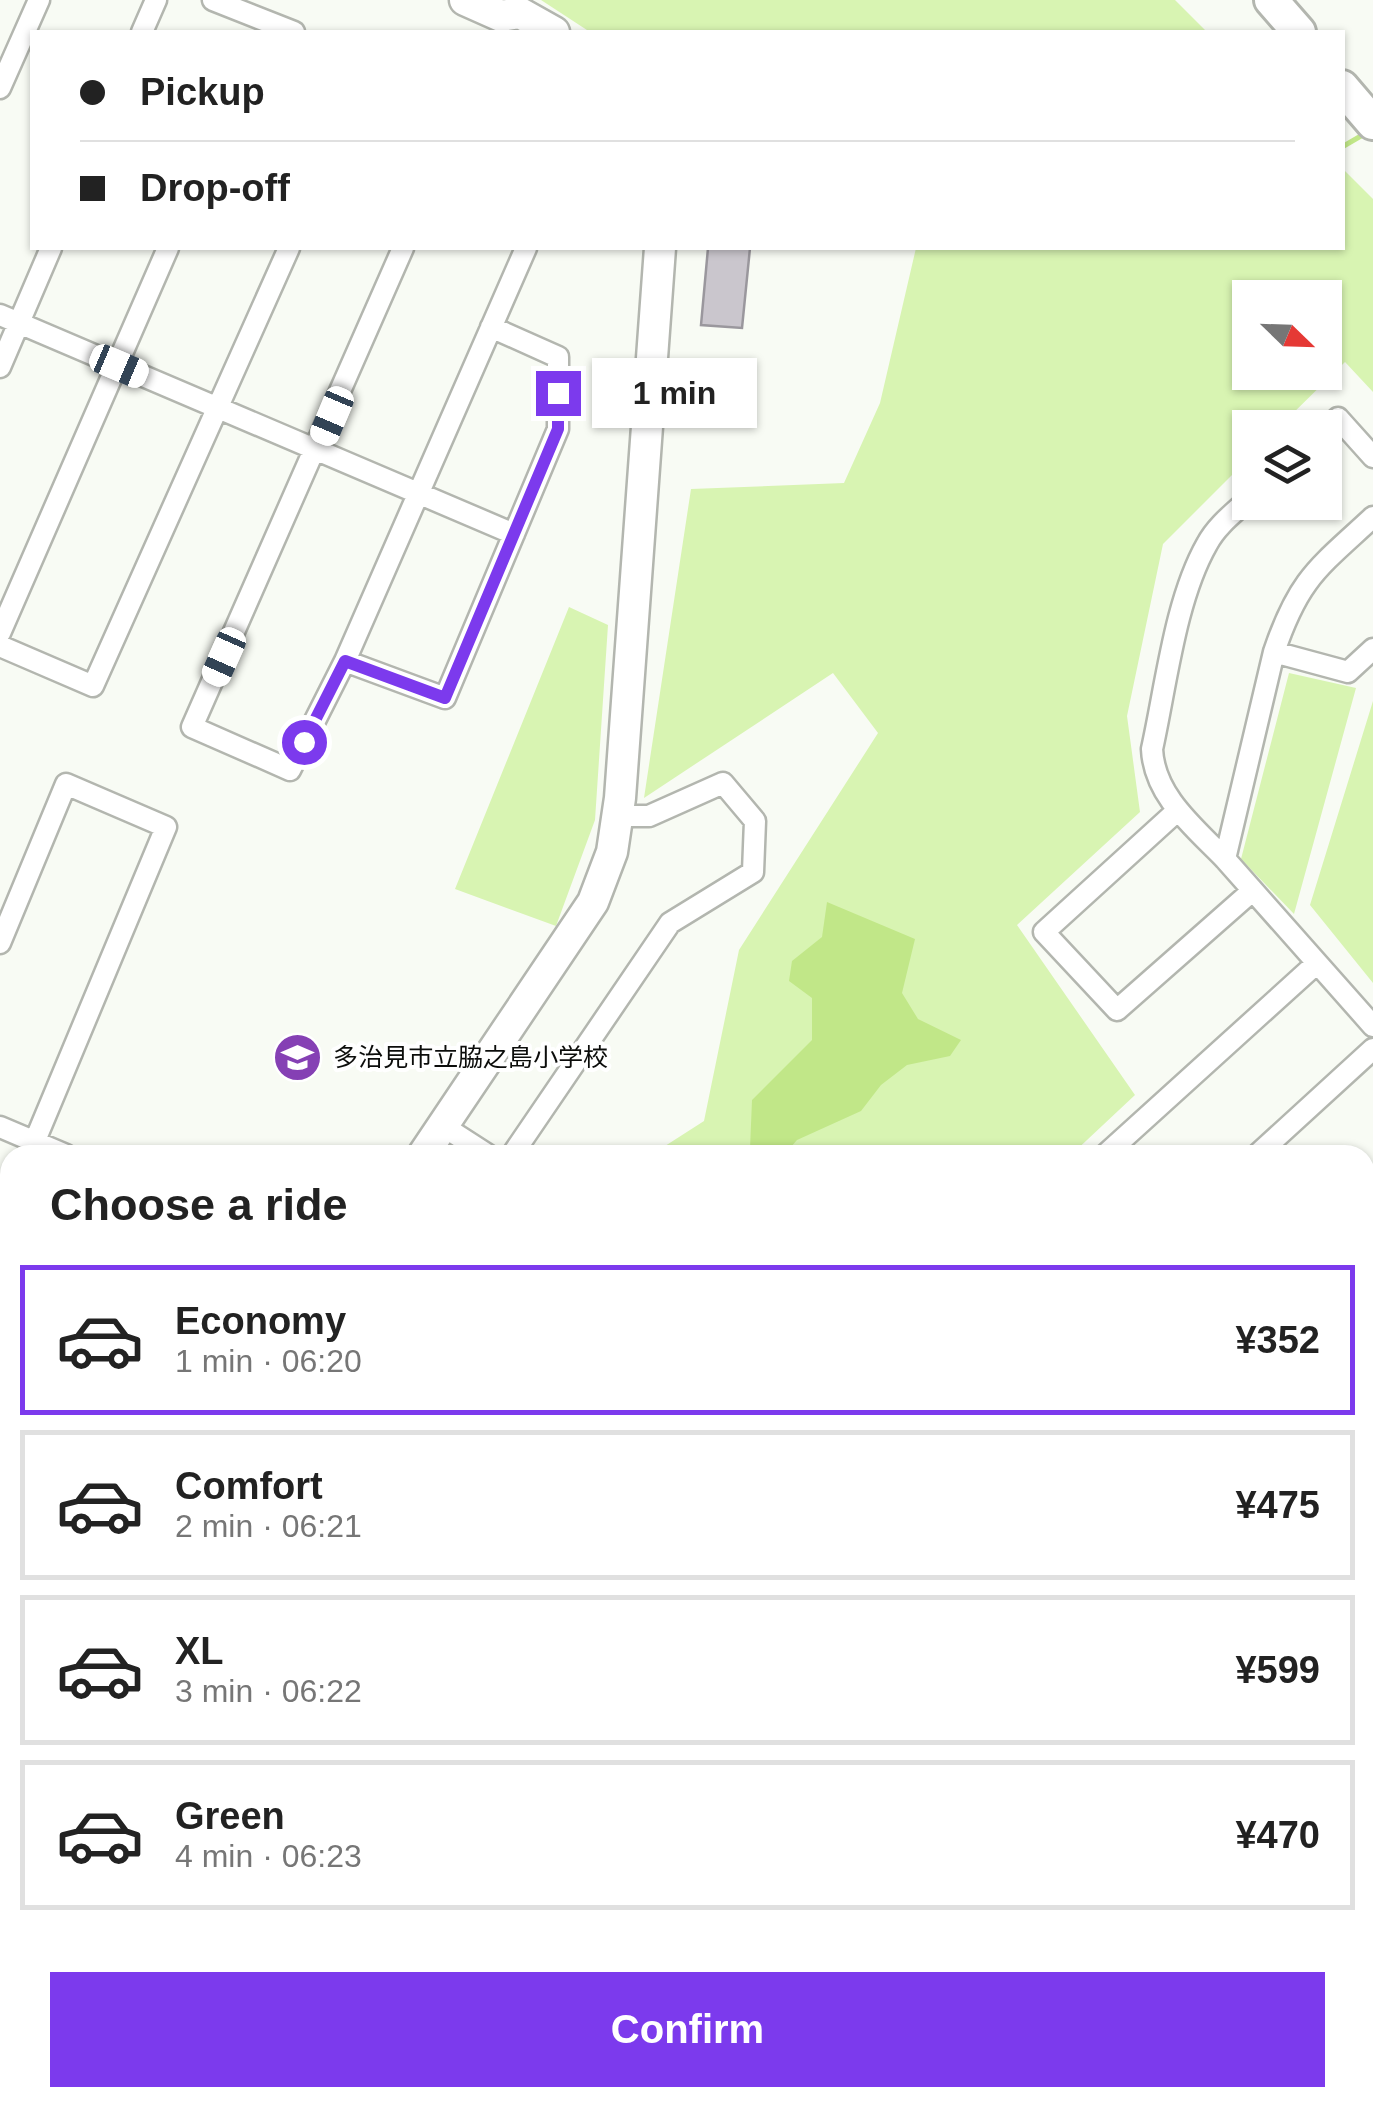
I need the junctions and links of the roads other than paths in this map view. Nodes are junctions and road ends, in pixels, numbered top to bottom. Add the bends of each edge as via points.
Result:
1 (39, 0) edge
2 (156, 0) edge
3 (213, 0) edge
4 (465, 0) edge
5 (1271, 0) edge
6 (143, 30) edge
7 (289, 30) edge
8 (550, 30) edge
9 (1297, 30) edge
10 (0, 88) edge
11 (1345, 91) edge
12 (1370, 120) edge
13 (50, 250) edge
14 (167, 250) edge
15 (287, 250) edge
16 (403, 250) edge
17 (525, 250) edge
18 (660, 250) edge
19 (9, 320) edge
20 (491, 327) junction
21 (119, 366) junction
22 (0, 367) edge
23 (219, 408) junction
24 (1342, 422) edge
25 (318, 450) junction
26 (1373, 457) edge
27 (417, 492) junction
28 (1232, 516) edge
29 (1373, 517) edge
30 (514, 534) junction
31 (0, 633) edge
32 (0, 646) edge
33 (1373, 649) edge
34 (1274, 652) junction
35 (345, 661) junction
36 (1177, 811) junction
37 (618, 816) junction
38 (1225, 859) junction
39 (1251, 892) junction
40 (0, 944) edge
41 (1317, 963) junction
42 (1373, 1026) edge
43 (1373, 1048) edge
44 (443, 1126) junction
45 (0, 1127) edge
46 (27, 1145) edge
47 (33, 1145) edge
48 (430, 1145) edge
49 (472, 1145) edge
50 (519, 1145) edge
51 (1116, 1145) edge
52 (1268, 1145) edge

1 - 10 street
2 - 6 street
3 - 7 street
4 - 8 street via 501,16 520,13
5 - 9 main road
11 - 12 main road
13 - 19 street
14 - 21 street
15 - 23 street
16 - 25 street
17 - 20 street
18 - 37 street
19 - 21 street
19 - 22 street
20 - 27 street
20 - 30 street via 558,358 558,429
21 - 23 street
21 - 31 street
23 - 25 street
23 - 32 street via 93,686
24 - 26 street
25 - 27 street
25 - 35 street via 192,727 290,770
27 - 30 street
27 - 35 street
28 - 36 street via 1207,542 1179,626 1152,750 1153,767
29 - 34 street via 1306,579
30 - 35 street via 445,698
33 - 34 street via 1348,672
34 - 38 street
36 - 38 street
36 - 39 street via 1044,932 1117,1010
37 - 44 street via 593,902
37 - 50 street via 649,816 723,782 754,821 753,872 670,924
38 - 39 street
39 - 41 street
40 - 47 street via 66,784 166,826
41 - 42 street
41 - 51 street
43 - 52 street
44 - 48 street
44 - 49 street
45 - 46 street

